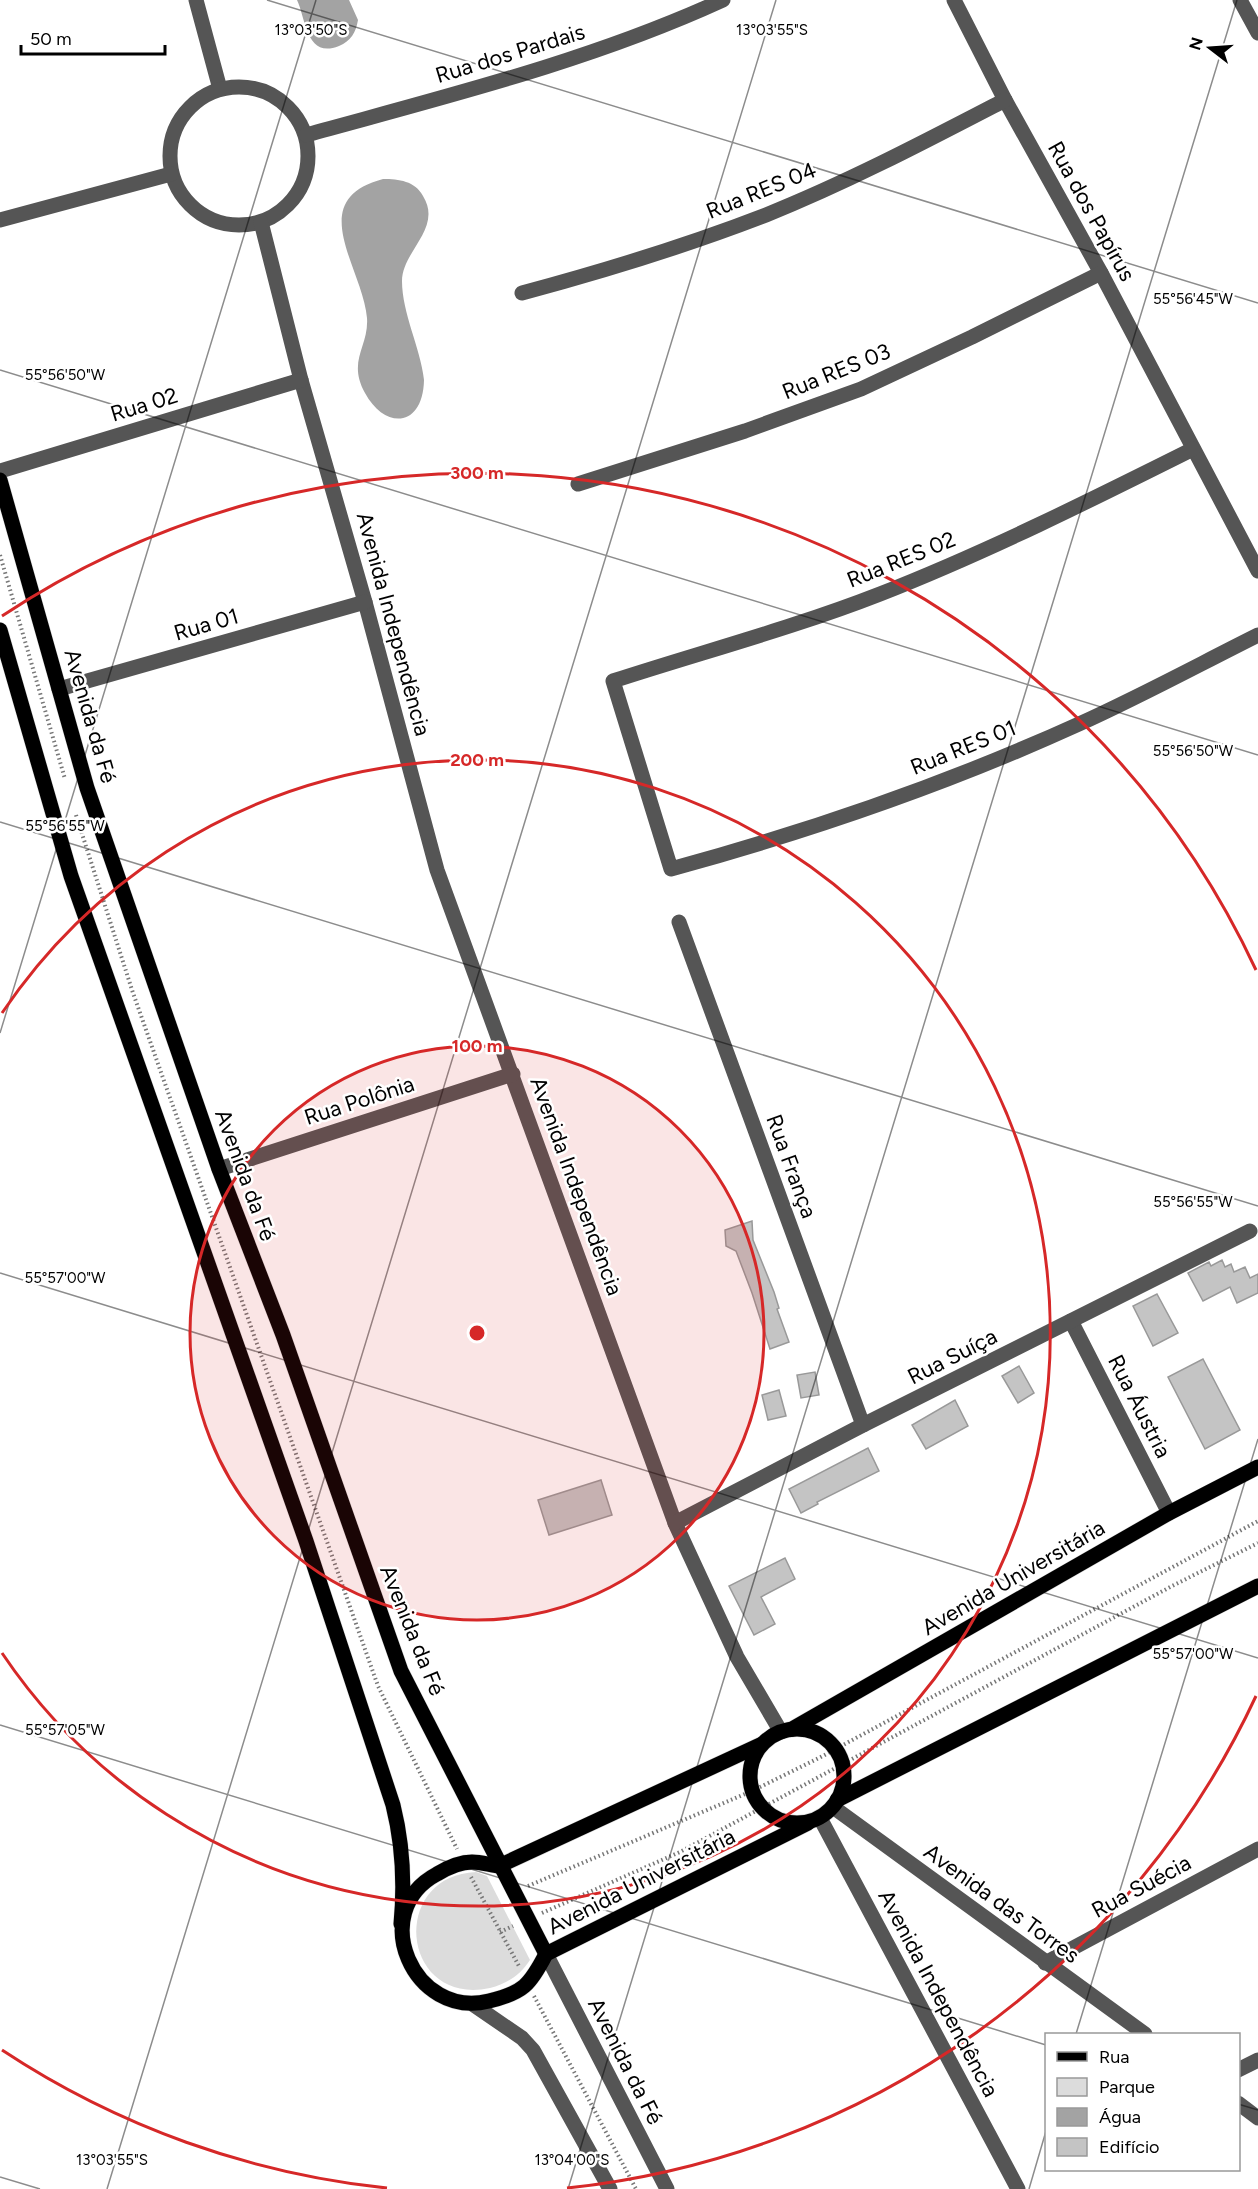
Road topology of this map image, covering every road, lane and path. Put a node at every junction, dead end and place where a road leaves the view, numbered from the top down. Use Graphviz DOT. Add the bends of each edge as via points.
graph roads {
  1 [pos="196,0"];
  2 [pos="723,0"];
  3 [pos="954,0"];
  4 [pos="1240,0"];
  5 [pos="1258,33"];
  6 [pos="220,89"];
  7 [pos="1005,100"];
  8 [pos="306,135"];
  9 [pos="171,174"];
  10 [pos="0,220"];
  11 [pos="261,222"];
  12 [pos="1101,273"];
  13 [pos="522,293"];
  14 [pos="301,380"];
  15 [pos="1193,449"];
  16 [pos="0,471"];
  17 [pos="0,480"];
  18 [pos="578,484"];
  19 [pos="1258,571"];
  20 [pos="365,602"];
  21 [pos="0,630"];
  22 [pos="1258,635"];
  23 [pos="59,689"];
  24 [pos="672,869"];
  25 [pos="679,922"];
  26 [pos="513,1074"];
  27 [pos="219,1169"];
  28 [pos="1250,1232"];
  29 [pos="1071,1321"];
  30 [pos="863,1425"];
  31 [pos="1258,1467"];
  32 [pos="1169,1513"];
  33 [pos="1258,1521"];
  34 [pos="675,1523"];
  35 [pos="1258,1543"];
  36 [pos="1258,1586"];
  37 [pos="786,1731"];
  38 [pos="762,1744"];
  39 [pos="835,1749"];
  40 [pos="842,1765"];
  41 [pos="752,1791"];
  42 [pos="835,1804"];
  43 [pos="763,1808"];
  44 [pos="814,1820"];
  45 [pos="1258,1849"];
  46 [pos="499,1866"];
  47 [pos="513,1892"];
  48 [pos="528,1920"];
  49 [pos="401,1924"];
  50 [pos="500,1932"];
  51 [pos="546,1954"];
  52 [pos="1045,1963"];
  53 [pos="474,2005"];
  54 [pos="1144,2033"];
  55 [pos="1258,2060"];
  56 [pos="1240,2069"];
  57 [pos="1240,2104"];
  58 [pos="1258,2118"];
  59 [pos="609,2189"];
  60 [pos="667,2189"];
  61 [pos="1018,2189"];
  1 -- 6 [label="street"];
  2 -- 8 [label="street, Rua dos Pardais" via="563,62"];
  3 -- 7 [label="street, Rua dos Papírus"];
  4 -- 5 [label="street"];
  6 -- 8 [label="street" via="246,88 272,96 292,112"];
  6 -- 9 [label="street" via="203,96 178,120 169,155"];
  7 -- 12 [label="street, Rua dos Papírus"];
  7 -- 13 [label="street, Rua RES 04" via="876,166 766,214 638,260"];
  8 -- 11 [label="street" via="309,163 302,188 284,209"];
  9 -- 10 [label="street"];
  9 -- 11 [label="street" via="184,199 205,216 232,225"];
  11 -- 14 [label="street, Avenida Independência"];
  12 -- 15 [label="street, Rua dos Papírus"];
  12 -- 18 [label="street, Rua RES 03" via="861,389"];
  14 -- 16 [label="street, Rua 02"];
  14 -- 20 [label="street, Avenida Independência"];
  15 -- 19 [label="street, Rua dos Papírus"];
  15 -- 24 [label="street, Rua RES 02" via="1063,514 880,594 613,681"];
  17 -- 23 [label="main road, Avenida da Fé"];
  20 -- 23 [label="street, Rua 01"];
  20 -- 26 [label="street, Avenida Independência" via="437,870"];
  21 -- 49 [label="main road" via="71,876 302,1530 393,1805 403,1862"];
  22 -- 24 [label="street, Rua RES 01" via="1079,724 954,777 812,828"];
  23 -- 27 [label="main road, Avenida da Fé" via="87,788"];
  25 -- 30 [label="street, Rua França"];
  26 -- 27 [label="street, Rua Polônia"];
  26 -- 34 [label="street, Avenida Independência"];
  27 -- 46 [label="main road, Avenida da Fé" via="283,1335 400,1671"];
  28 -- 29 [label="street, Rua Suíça"];
  29 -- 30 [label="street, Rua Suíça"];
  29 -- 32 [label="street, Rua Áustria"];
  30 -- 34 [label="street, Rua Suíça"];
  31 -- 32 [label="main road, Avenida Universitária"];
  32 -- 37 [label="main road, Avenida Universitária"];
  33 -- 39 [label="path"];
  34 -- 37 [label="street, Avenida Independência" via="737,1657"];
  35 -- 40 [label="path"];
  36 -- 42 [label="main road"];
  37 -- 38 [label="main road, Avenida Universitária"];
  37 -- 39 [label="main road" via="808,1730 822,1736"];
  38 -- 41 [label="main road" via="751,1765"];
  38 -- 46 [label="main road"];
  39 -- 40 [label="main road"];
  39 -- 41 [label="path"];
  40 -- 42 [label="main road" via="843,1785"];
  40 -- 43 [label="path"];
  41 -- 43 [label="main road"];
  41 -- 47 [label="path"];
  42 -- 44 [label="main road, Avenida Universitária"];
  42 -- 52 [label="street, Avenida das Torres"];
  43 -- 44 [label="main road" via="782,1821"];
  43 -- 48 [label="path" via="680,1852"];
  44 -- 51 [label="main road, Avenida Universitária"];
  44 -- 61 [label="street, Avenida Independência"];
  45 -- 52 [label="street, Rua Suécia"];
  46 -- 47 [label="main road"];
  46 -- 49 [label="main road" via="470,1862 424,1881 409,1900"];
  47 -- 48 [label="main road"];
  48 -- 50 [label="path"];
  48 -- 51 [label="main road"];
  49 -- 53 [label="main road" via="404,1950 412,1970 428,1987 449,2000"];
  51 -- 53 [label="main road, Avenida Universitária" via="534,1976 516,1993"];
  51 -- 60 [label="street, Avenida da Fé"];
  52 -- 54 [label="street, Avenida das Torres"];
  53 -- 59 [label="street" via="533,2050"];
  55 -- 56 [label="street"];
  57 -- 58 [label="street"];
}
